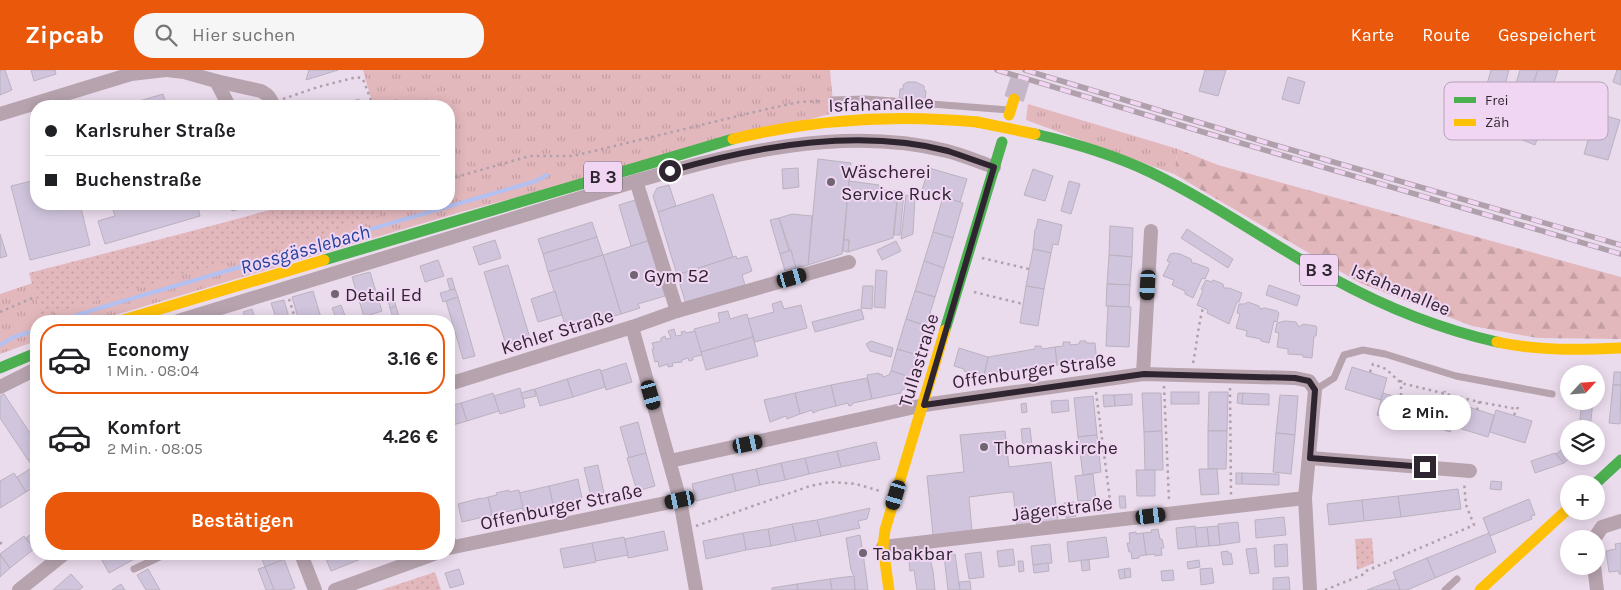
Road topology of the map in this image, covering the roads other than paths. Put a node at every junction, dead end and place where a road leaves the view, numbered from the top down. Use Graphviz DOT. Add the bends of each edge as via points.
graph roads {
  1 [pos="166,70"];
  2 [pos="216,81"];
  3 [pos="46,100"];
  4 [pos="226,100"];
  5 [pos="271,100"];
  6 [pos="832,100"];
  7 [pos="30,105"];
  8 [pos="1012,108"];
  9 [pos="0,114"];
  10 [pos="1002,142"];
  11 [pos="994,167"];
  12 [pos="636,181"];
  13 [pos="1151,232"];
  14 [pos="850,262"];
  15 [pos="677,311"];
  16 [pos="140,315"];
  17 [pos="198,315"];
  18 [pos="632,327"];
  19 [pos="1621,348"];
  20 [pos="30,356"];
  21 [pos="0,368"];
  22 [pos="30,372"];
  23 [pos="1144,374"];
  24 [pos="455,382"];
  25 [pos="0,387"];
  26 [pos="1315,390"];
  27 [pos="1552,394"];
  28 [pos="924,405"];
  29 [pos="1310,458"];
  30 [pos="1621,460"];
  31 [pos="670,461"];
  32 [pos="1467,470"];
  33 [pos="1605,475"];
  34 [pos="1305,498"];
  35 [pos="680,500"];
  36 [pos="1560,516"];
  37 [pos="1621,522"];
  38 [pos="1600,530"];
  39 [pos="455,547"];
  40 [pos="883,547"];
  41 [pos="56,560"];
  42 [pos="153,560"];
  43 [pos="303,560"];
  44 [pos="418,560"];
  45 [pos="134,569"];
  46 [pos="1595,575"];
  47 [pos="1457,579"];
  48 [pos="19,590"];
  49 [pos="314,590"];
  50 [pos="335,590"];
  51 [pos="696,590"];
  52 [pos="890,590"];
  53 [pos="1310,590"];
  54 [pos="1445,590"];
  55 [pos="1480,590"];
  56 [pos="1596,590"];
  1 -- 2 [label="street"];
  1 -- 3 [label="street" via="131,74"];
  2 -- 4 [label="street"];
  2 -- 5 [label="street" via="261,91"];
  6 -- 8 [label="lane" via="866,99"];
  7 -- 9 [label="street"];
  10 -- 11 [label="main road, Tullastraße"];
  11 -- 12 [label="street" via="947,151 863,140 750,152"];
  11 -- 28 [label="main road, Tullastraße"];
  12 -- 15 [label="street"];
  12 -- 17 [label="street"];
  13 -- 23 [label="street"];
  14 -- 15 [label="street, Kehler Straße"];
  15 -- 18 [label="street, Kehler Straße"];
  16 -- 19 [label="main road, Isfahanallee / B 3, bridge" via="697,149 820,122 929,118 977,122 1035,134 1094,150 1151,173 1205,201 1337,281 1413,316 1510,345 1554,349"];
  18 -- 24 [label="street, Kehler Straße"];
  18 -- 31 [label="street"];
  20 -- 21 [label="main road"];
  22 -- 25 [label="street"];
  23 -- 26 [label="street, Offenburger Straße" via="1295,378 1309,381"];
  23 -- 28 [label="street, Offenburger Straße"];
  26 -- 27 [label="lane" via="1334,378 1344,355 1363,350 1456,376"];
  26 -- 29 [label="street"];
  28 -- 31 [label="street, Offenburger Straße"];
  28 -- 40 [label="main road, Tullastraße" via="885,530"];
  29 -- 32 [label="street"];
  29 -- 34 [label="street"];
  30 -- 33 [label="main road"];
  31 -- 35 [label="street"];
  34 -- 40 [label="street, Jägerstraße"];
  34 -- 53 [label="street"];
  35 -- 39 [label="street, Offenburger Straße"];
  35 -- 51 [label="street"];
  36 -- 55 [label="main road"];
  37 -- 38 [label="street"];
  40 -- 52 [label="main road, Tullastraße"];
  41 -- 48 [label="street"];
  42 -- 45 [label="lane"];
  43 -- 49 [label="street"];
  44 -- 50 [label="street"];
  46 -- 56 [label="street"];
  47 -- 54 [label="lane"];
}
